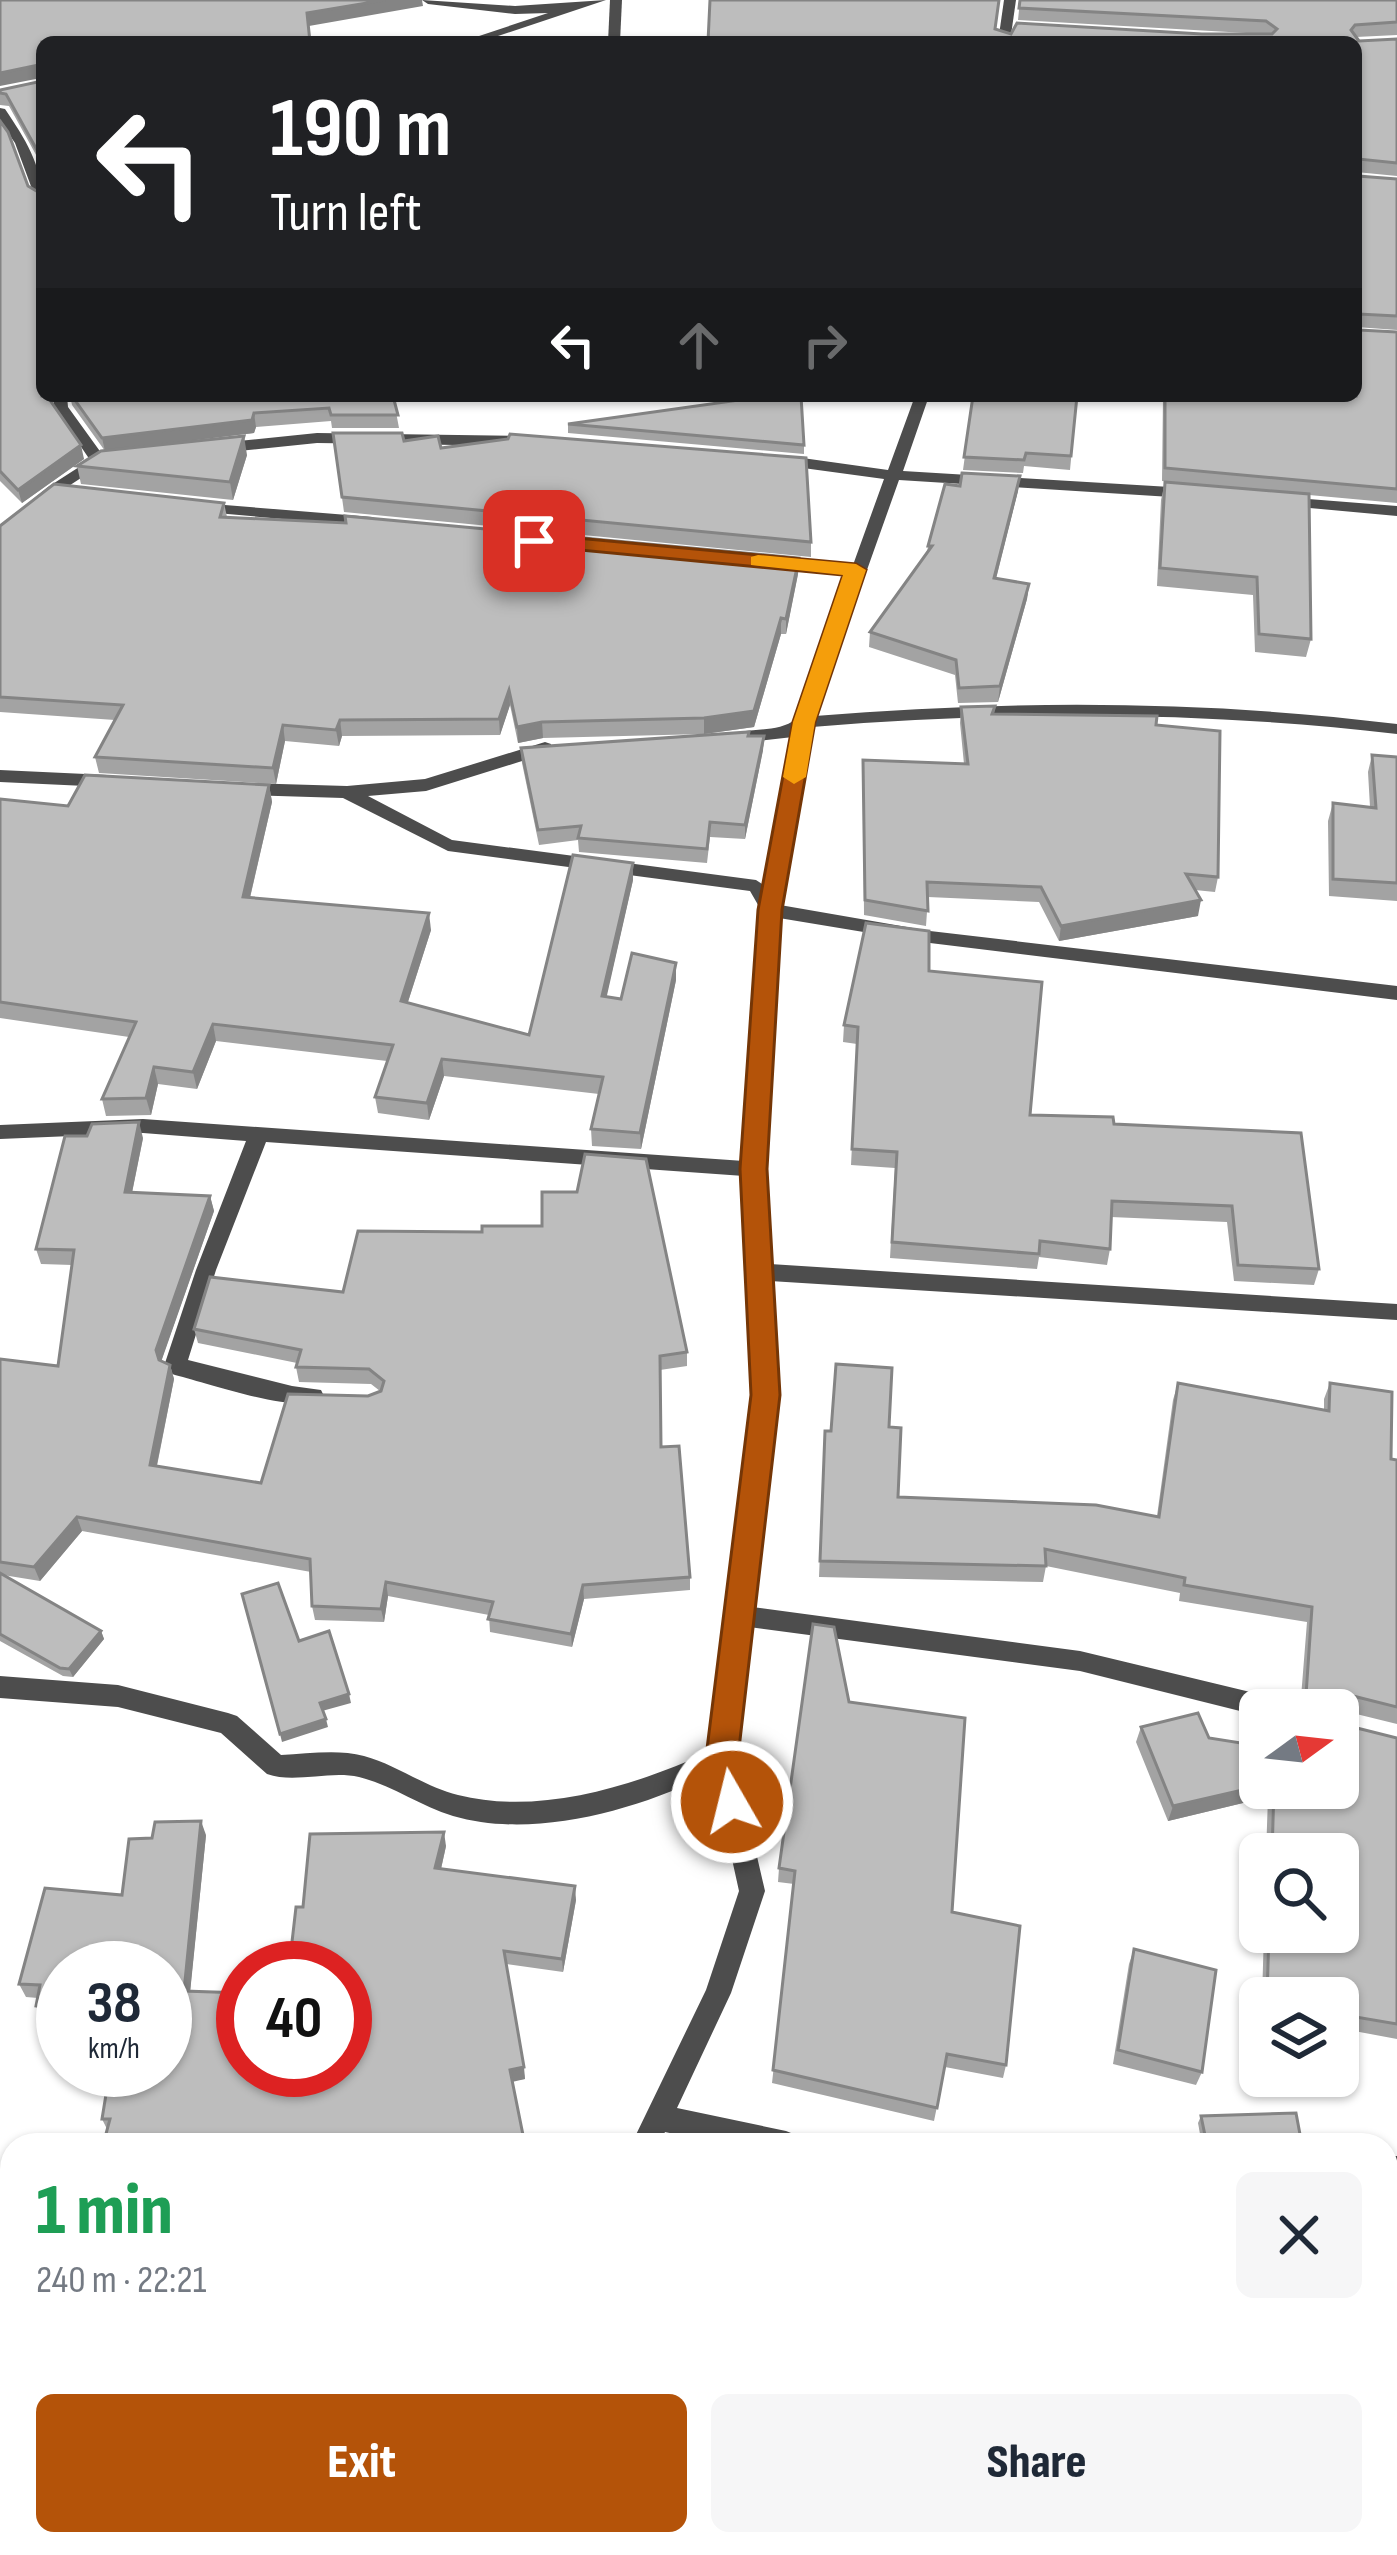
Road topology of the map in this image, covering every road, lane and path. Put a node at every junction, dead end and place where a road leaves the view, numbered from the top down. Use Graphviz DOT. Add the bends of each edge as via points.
graph roads {
  1 [pos="428,0"];
  2 [pos="600,0"];
  3 [pos="616,0"];
  4 [pos="1010,0"];
  5 [pos="576,8"];
  6 [pos="1029,28"];
  7 [pos="1005,34"];
  8 [pos="486,36"];
  9 [pos="614,36"];
  10 [pos="0,112"];
  11 [pos="36,181"];
  12 [pos="61,402"];
  13 [pos="920,402"];
  14 [pos="549,442"];
  15 [pos="208,449"];
  16 [pos="754,458"];
  17 [pos="121,459"];
  18 [pos="99,461"];
  19 [pos="890,475"];
  20 [pos="52,490"];
  21 [pos="75,493"];
  22 [pos="1206,495"];
  23 [pos="1272,500"];
  24 [pos="188,507"];
  25 [pos="1397,511"];
  26 [pos="395,525"];
  27 [pos="0,535"];
  28 [pos="765,562"];
  29 [pos="856,570"];
  30 [pos="804,722"];
  31 [pos="1397,729"];
  32 [pos="706,740"];
  33 [pos="561,748"];
  34 [pos="0,776"];
  35 [pos="126,782"];
  36 [pos="219,788"];
  37 [pos="347,792"];
  38 [pos="770,910"];
  39 [pos="1397,993"];
  40 [pos="0,1132"];
  41 [pos="259,1133"];
  42 [pos="754,1169"];
  43 [pos="760,1272"];
  44 [pos="1397,1312"];
  45 [pos="332,1396"];
  46 [pos="742,1616"];
  47 [pos="0,1687"];
  48 [pos="1239,1700"];
  49 [pos="722,1757"];
  50 [pos="659,2117"];
  51 [pos="651,2133"];
  52 [pos="732,2133"];
  1 -- 5 [label="street"];
  2 -- 5 [label="street"];
  3 -- 9 [label="street"];
  4 -- 7 [label="street"];
  5 -- 8 [label="street"];
  6 -- 7 [label="street"];
  10 -- 11 [label="street"];
  12 -- 18 [label="street"];
  13 -- 19 [label="street"];
  14 -- 15 [label="street" via="317,437"];
  16 -- 19 [label="street"];
  17 -- 18 [label="street"];
  18 -- 20 [label="street"];
  19 -- 22 [label="street"];
  19 -- 29 [label="street"];
  20 -- 21 [label="street"];
  20 -- 27 [label="street"];
  23 -- 25 [label="street"];
  24 -- 26 [label="street"];
  28 -- 29 [label="street"];
  29 -- 30 [label="street"];
  30 -- 31 [label="street" via="1066,705 1287,714"];
  30 -- 32 [label="street" via="793,731"];
  30 -- 38 [label="street"];
  33 -- 37 [label="street" via="538,748 425,785"];
  34 -- 35 [label="street"];
  36 -- 37 [label="street"];
  37 -- 38 [label="street" via="448,844 756,886"];
  38 -- 39 [label="street"];
  38 -- 42 [label="street"];
  40 -- 41 [label="street" via="143,1126"];
  41 -- 42 [label="street"];
  41 -- 45 [label="street" via="175,1366 292,1395"];
  42 -- 43 [label="street"];
  43 -- 44 [label="street"];
  43 -- 46 [label="street" via="766,1395"];
  46 -- 48 [label="street" via="1080,1660"];
  46 -- 49 [label="street"];
  47 -- 49 [label="street" via="118,1696 228,1724 276,1766 358,1766 474,1810 576,1805 679,1780"];
  49 -- 50 [label="street" via="752,1892 718,1993"];
  50 -- 51 [label="street"];
  50 -- 52 [label="street"];
}
